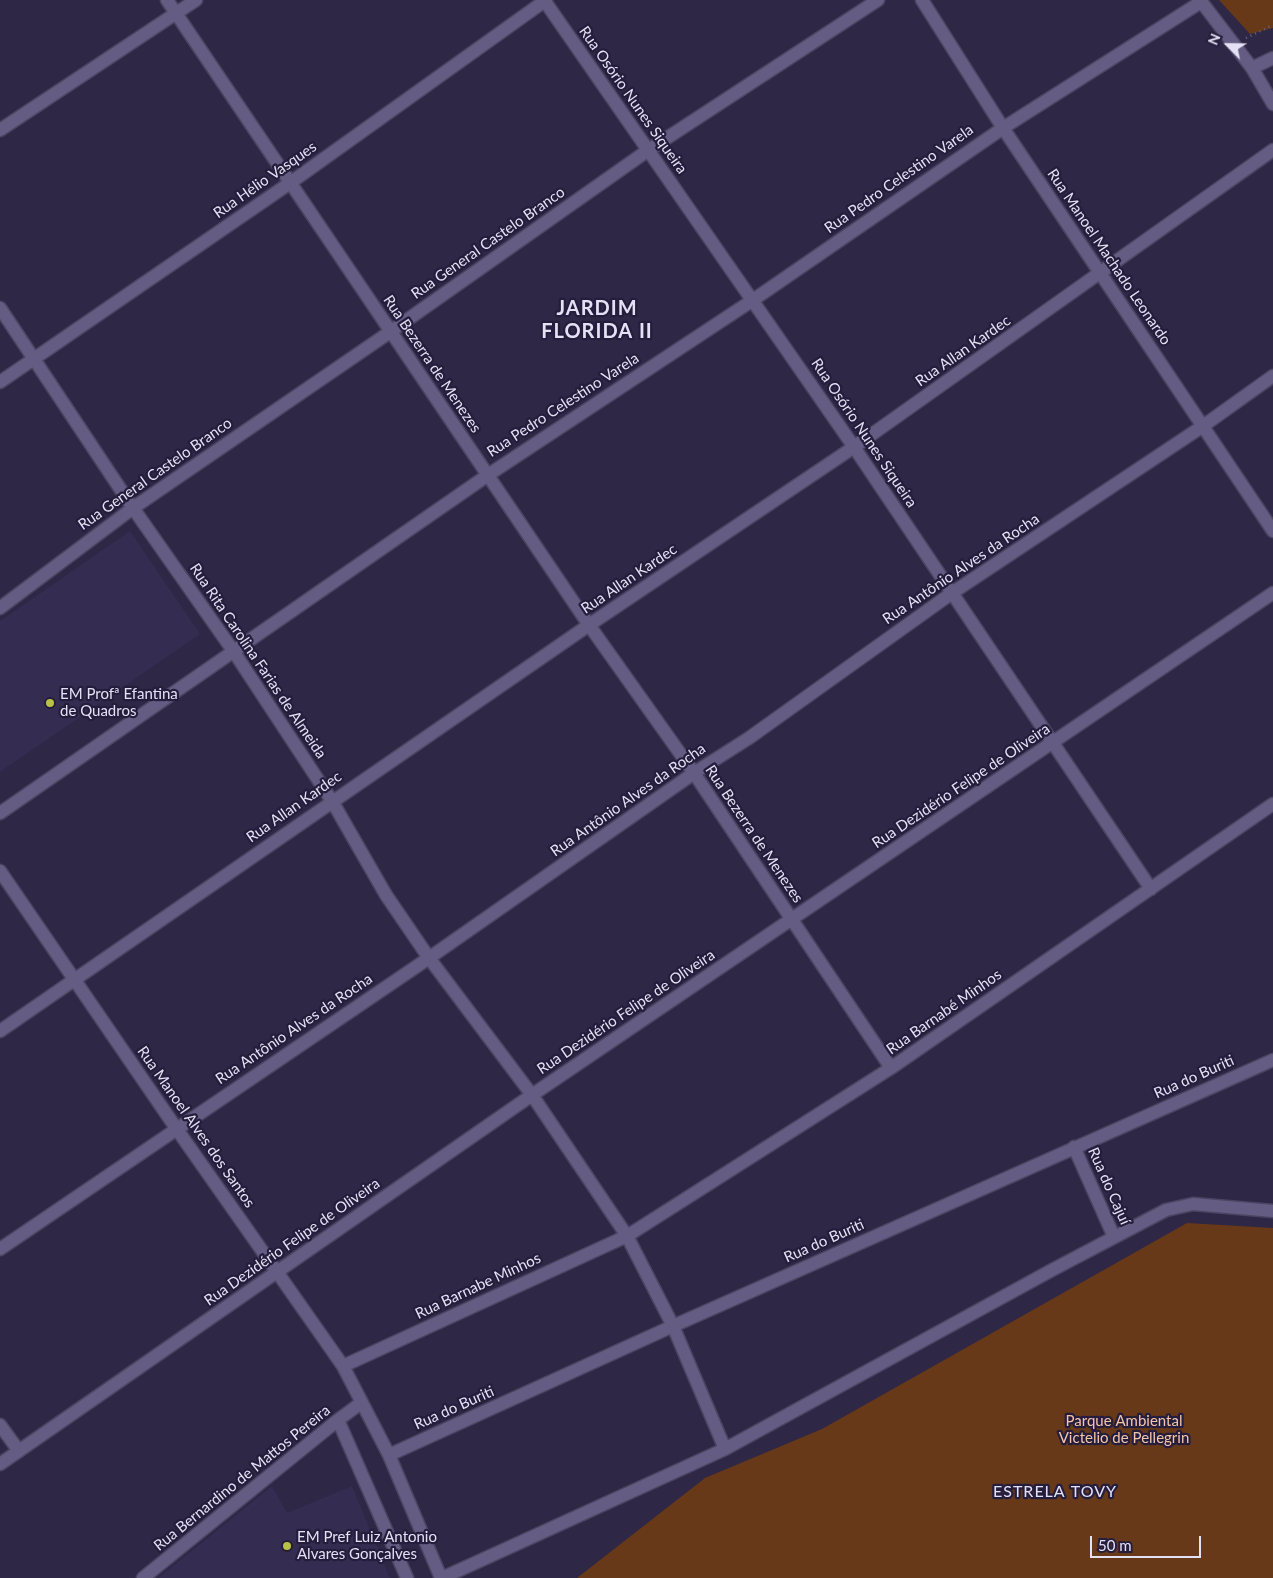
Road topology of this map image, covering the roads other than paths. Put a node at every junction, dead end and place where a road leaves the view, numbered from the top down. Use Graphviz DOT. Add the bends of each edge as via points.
graph roads {
  1 [pos="167,0"];
  2 [pos="196,0"];
  3 [pos="545,0"];
  4 [pos="878,0"];
  5 [pos="922,0"];
  6 [pos="1200,1"];
  7 [pos="176,14"];
  8 [pos="1273,58"];
  9 [pos="1252,68"];
  10 [pos="1273,104"];
  11 [pos="1003,128"];
  12 [pos="0,130"];
  13 [pos="647,150"];
  14 [pos="1273,150"];
  15 [pos="290,183"];
  16 [pos="1101,273"];
  17 [pos="753,300"];
  18 [pos="0,308"];
  19 [pos="390,332"];
  20 [pos="35,359"];
  21 [pos="1273,376"];
  22 [pos="0,382"];
  23 [pos="1203,426"];
  24 [pos="854,447"];
  25 [pos="488,475"];
  26 [pos="133,508"];
  27 [pos="1273,531"];
  28 [pos="952,592"];
  29 [pos="1273,593"];
  30 [pos="0,608"];
  31 [pos="588,625"];
  32 [pos="234,652"];
  33 [pos="1053,743"];
  34 [pos="694,774"];
  35 [pos="332,801"];
  36 [pos="1273,804"];
  37 [pos="0,813"];
  38 [pos="0,871"];
  39 [pos="1151,889"];
  40 [pos="792,920"];
  41 [pos="429,958"];
  42 [pos="74,979"];
  43 [pos="0,1031"];
  44 [pos="1273,1060"];
  45 [pos="891,1068"];
  46 [pos="532,1096"];
  47 [pos="176,1128"];
  48 [pos="1074,1148"];
  49 [pos="1273,1211"];
  50 [pos="627,1236"];
  51 [pos="1114,1237"];
  52 [pos="0,1249"];
  53 [pos="277,1272"];
  54 [pos="673,1326"];
  55 [pos="343,1366"];
  56 [pos="362,1404"];
  57 [pos="338,1420"];
  58 [pos="0,1424"];
  59 [pos="725,1449"];
  60 [pos="19,1451"];
  61 [pos="388,1456"];
  62 [pos="0,1464"];
  63 [pos="143,1578"];
  64 [pos="407,1578"];
  65 [pos="442,1578"];
  1 -- 7 [label="street, Rua Bezerra de Menezes"];
  2 -- 7 [label="street"];
  3 -- 13 [label="street, Rua Osório Nunes Siqueira"];
  3 -- 15 [label="street, Rua Hélio Vasques"];
  4 -- 13 [label="street, Rua General Castelo Branco"];
  5 -- 11 [label="street, Rua Manoel Machado Leonardo"];
  6 -- 9 [label="street"];
  6 -- 11 [label="street, Rua Pedro Celestino Varela"];
  7 -- 12 [label="street"];
  7 -- 15 [label="street, Rua Bezerra de Menezes"];
  8 -- 9 [label="street"];
  9 -- 10 [label="street"];
  11 -- 16 [label="street, Rua Manoel Machado Leonardo"];
  11 -- 17 [label="street, Rua Pedro Celestino Varela"];
  13 -- 17 [label="street, Rua Osório Nunes Siqueira"];
  13 -- 19 [label="street, Rua General Castelo Branco"];
  14 -- 16 [label="street, Rua Allan Kardec"];
  15 -- 19 [label="street, Rua Bezerra de Menezes"];
  15 -- 20 [label="street, Rua Hélio Vasques"];
  16 -- 23 [label="street, Rua Manoel Machado Leonardo"];
  16 -- 24 [label="street, Rua Allan Kardec"];
  17 -- 24 [label="street, Rua Osório Nunes Siqueira"];
  17 -- 25 [label="street, Rua Pedro Celestino Varela"];
  18 -- 20 [label="street, Rua Rita Carolina Farias de Almeida"];
  19 -- 25 [label="street, Rua Bezerra de Menezes"];
  19 -- 26 [label="street, Rua General Castelo Branco"];
  20 -- 22 [label="street, Rua Hélio Vasques"];
  20 -- 26 [label="street, Rua Rita Carolina Farias de Almeida"];
  21 -- 23 [label="street, Rua Antônio Alves da Rocha"];
  23 -- 27 [label="street, Rua Manoel Machado Leonardo"];
  23 -- 28 [label="street, Rua Antônio Alves da Rocha"];
  24 -- 28 [label="street, Rua Osório Nunes Siqueira"];
  24 -- 31 [label="street, Rua Allan Kardec"];
  25 -- 31 [label="street, Rua Bezerra de Menezes"];
  25 -- 32 [label="street, Rua Pedro Celestino Varela"];
  26 -- 30 [label="street, Rua General Castelo Branco"];
  26 -- 32 [label="street, Rua Rita Carolina Farias de Almeida"];
  28 -- 33 [label="street, Rua Osório Nunes Siqueira"];
  28 -- 34 [label="street, Rua Antônio Alves da Rocha"];
  29 -- 33 [label="street, Rua Dezidério Felipe de Oliveira"];
  31 -- 34 [label="street, Rua Bezerra de Menezes"];
  31 -- 35 [label="street, Rua Allan Kardec"];
  32 -- 35 [label="street, Rua Rita Carolina Farias de Almeida"];
  32 -- 37 [label="street, Rua Pedro Celestino Varela"];
  33 -- 39 [label="street, Rua Osório Nunes Siqueira"];
  33 -- 40 [label="street, Rua Dezidério Felipe de Oliveira"];
  34 -- 40 [label="street, Rua Bezerra de Menezes"];
  34 -- 41 [label="street, Rua Antônio Alves da Rocha"];
  35 -- 41 [label="street, Rua Rita Carolina Farias de Almeida" via="386,895"];
  35 -- 42 [label="street, Rua Allan Kardec"];
  36 -- 39 [label="street, Rua Barnabé Minhos"];
  38 -- 42 [label="street, Rua Manoel Alves dos Santos"];
  39 -- 45 [label="street, Rua Barnabé Minhos"];
  40 -- 45 [label="street, Rua Bezerra de Menezes"];
  40 -- 46 [label="street, Rua Dezidério Felipe de Oliveira"];
  41 -- 46 [label="street, Rua Rita Carolina Farias de Almeida"];
  41 -- 47 [label="street, Rua Antônio Alves da Rocha"];
  42 -- 43 [label="street, Rua Allan Kardec"];
  42 -- 47 [label="street, Rua Manoel Alves dos Santos"];
  44 -- 48 [label="street, Rua do Buriti"];
  45 -- 50 [label="street, Rua Barnabé Minhos"];
  46 -- 50 [label="street, Rua Rita Carolina Farias de Almeida"];
  46 -- 53 [label="street, Rua Dezidério Felipe de Oliveira"];
  47 -- 52 [label="street, Rua Antônio Alves da Rocha"];
  47 -- 53 [label="street, Rua Manoel Alves dos Santos"];
  48 -- 51 [label="street, Rua do Cajuí"];
  48 -- 54 [label="street, Rua do Buriti"];
  49 -- 51 [label="street" via="1193,1204 1166,1210"];
  50 -- 54 [label="street, Rua Rita Carolina Farias de Almeida"];
  50 -- 55 [label="street, Rua Barnabe Minhos"];
  51 -- 59 [label="street"];
  53 -- 55 [label="street, Rua Manoel Alves dos Santos"];
  53 -- 60 [label="street, Rua Dezidério Felipe de Oliveira"];
  54 -- 59 [label="street, Rua Rita Carolina Farias de Almeida"];
  54 -- 61 [label="street, Rua do Buriti"];
  55 -- 56 [label="street, Rua Manoel Alves dos Santos"];
  56 -- 57 [label="street, Rua Bernardino de Mattos Pereira"];
  56 -- 61 [label="street, Rua Manoel Alves dos Santos"];
  57 -- 63 [label="street, Rua Bernardino de Mattos Pereira"];
  57 -- 64 [label="street"];
  58 -- 60 [label="street"];
  59 -- 65 [label="street"];
  60 -- 62 [label="street, Rua Dezidério Felipe de Oliveira"];
  61 -- 65 [label="street, Rua Manoel Alves dos Santos"];
}
